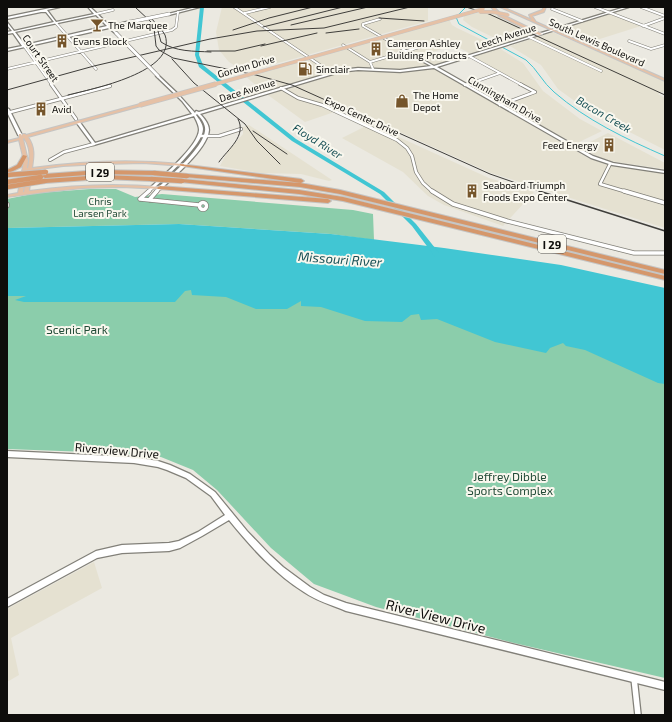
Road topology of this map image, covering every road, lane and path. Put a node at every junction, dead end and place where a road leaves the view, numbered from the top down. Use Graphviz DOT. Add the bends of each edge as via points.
graph roads {
  1 [pos="59,7"];
  2 [pos="89,7"];
  3 [pos="177,7"];
  4 [pos="181,7"];
  5 [pos="199,7"];
  6 [pos="234,7"];
  7 [pos="270,7"];
  8 [pos="484,7"];
  9 [pos="489,7"];
  10 [pos="492,7"];
  11 [pos="501,7"];
  12 [pos="506,7"];
  13 [pos="543,7"];
  14 [pos="557,7"];
  15 [pos="595,7"];
  16 [pos="628,7"];
  17 [pos="641,7"];
  18 [pos="552,8"];
  19 [pos="46,9"];
  20 [pos="113,10"];
  21 [pos="543,11"];
  22 [pos="178,12"];
  23 [pos="245,13"];
  24 [pos="609,13"];
  25 [pos="96,14"];
  26 [pos="461,15"];
  27 [pos="521,15"];
  28 [pos="530,16"];
  29 [pos="665,17"];
  30 [pos="7,18"];
  31 [pos="380,19"];
  32 [pos="535,21"];
  33 [pos="582,21"];
  34 [pos="7,22"];
  35 [pos="56,22"];
  36 [pos="643,26"];
  37 [pos="110,27"];
  38 [pos="553,30"];
  39 [pos="14,32"];
  40 [pos="7,33"];
  41 [pos="540,34"];
  42 [pos="665,34"];
  43 [pos="68,36"];
  44 [pos="529,37"];
  45 [pos="440,41"];
  46 [pos="629,41"];
  47 [pos="343,45"];
  48 [pos="665,45"];
  49 [pos="24,46"];
  50 [pos="7,50"];
  51 [pos="81,51"];
  52 [pos="406,51"];
  53 [pos="469,56"];
  54 [pos="35,62"];
  55 [pos="370,62"];
  56 [pos="434,68"];
  57 [pos="7,69"];
  58 [pos="96,69"];
  59 [pos="373,69"];
  60 [pos="601,71"];
  61 [pos="332,73"];
  62 [pos="500,73"];
  63 [pos="665,79"];
  64 [pos="465,85"];
  65 [pos="110,86"];
  66 [pos="281,88"];
  67 [pos="62,101"];
  68 [pos="140,104"];
  69 [pos="500,105"];
  70 [pos="8,112"];
  71 [pos="196,114"];
  72 [pos="77,121"];
  73 [pos="241,129"];
  74 [pos="38,133"];
  75 [pos="22,136"];
  76 [pos="200,136"];
  77 [pos="206,136"];
  78 [pos="7,138"];
  79 [pos="7,142"];
  80 [pos="30,143"];
  81 [pos="94,144"];
  82 [pos="25,156"];
  83 [pos="50,160"];
  84 [pos="610,164"];
  85 [pos="175,165"];
  86 [pos="182,166"];
  87 [pos="30,169"];
  88 [pos="24,170"];
  89 [pos="665,172"];
  90 [pos="7,173"];
  91 [pos="45,177"];
  92 [pos="7,182"];
  93 [pos="7,187"];
  94 [pos="153,188"];
  95 [pos="160,188"];
  96 [pos="339,190"];
  97 [pos="26,193"];
  98 [pos="20,194"];
  99 [pos="7,196"];
  100 [pos="148,200"];
  101 [pos="343,201"];
  102 [pos="665,203"];
  103 [pos="199,205"];
  104 [pos="665,253"];
  105 [pos="665,272"];
  106 [pos="665,278"];
  107 [pos="7,454"];
  108 [pos="230,516"];
  109 [pos="7,603"];
  110 [pos="634,678"];
  111 [pos="665,686"];
  112 [pos="638,715"];
  1 -- 19 [label="main road"];
  2 -- 25 [label="main road"];
  3 -- 22 [label="main road"];
  4 -- 22 [label="main road"];
  5 -- 22 [label="main road"];
  6 -- 23 [label="street"];
  7 -- 23 [label="street"];
  8 -- 68 [label="main road, Gordon Drive, bridge"];
  9 -- 26 [label="main road, Gordon Drive, bridge"];
  10 -- 41 [label="main road" via="500,15"];
  11 -- 27 [label="main road, South Lewis Boulevard"];
  12 -- 27 [label="main road, South Lewis Boulevard"];
  13 -- 21 [label="main road"];
  13 -- 27 [label="main road" via="539,11"];
  14 -- 18 [label="street"];
  15 -- 24 [label="street"];
  16 -- 24 [label="main road, Leech Avenue"];
  17 -- 29 [label="street"];
  18 -- 21 [label="main road"];
  18 -- 33 [label="street"];
  19 -- 30 [label="main road"];
  19 -- 35 [label="main road"];
  20 -- 25 [label="street"];
  21 -- 28 [label="main road"];
  22 -- 37 [label="main road, bridge"];
  22 -- 51 [label="street" via="175,28"];
  23 -- 61 [label="street"];
  24 -- 33 [label="main road, Leech Avenue"];
  24 -- 36 [label="street"];
  25 -- 35 [label="main road"];
  25 -- 37 [label="main road"];
  26 -- 38 [label="main road, bridge" via="485,11 508,15"];
  26 -- 68 [label="main road, Gordon Drive, bridge"];
  27 -- 28 [label="main road"];
  27 -- 32 [label="main road, South Lewis Boulevard"];
  27 -- 38 [label="main road, South Lewis Boulevard"];
  28 -- 32 [label="main road"];
  29 -- 36 [label="street"];
  31 -- 52 [label="street, Cunningham Drive" via="363,26"];
  32 -- 38 [label="main road, South Lewis Boulevard"];
  33 -- 38 [label="main road, Leech Avenue"];
  34 -- 39 [label="main road, Court Street"];
  35 -- 39 [label="main road"];
  35 -- 43 [label="street"];
  36 -- 42 [label="street"];
  37 -- 43 [label="main road"];
  37 -- 71 [label="main road, bridge"];
  38 -- 41 [label="main road, Leech Avenue"];
  38 -- 63 [label="main road, South Lewis Boulevard"];
  39 -- 40 [label="main road"];
  39 -- 49 [label="main road, Court Street"];
  41 -- 44 [label="main road, Leech Avenue"];
  43 -- 49 [label="main road"];
  43 -- 51 [label="street"];
  44 -- 53 [label="main road, Leech Avenue"];
  44 -- 60 [label="street"];
  45 -- 52 [label="street"];
  46 -- 48 [label="street" via="650,49"];
  47 -- 55 [label="street"];
  49 -- 50 [label="main road"];
  49 -- 54 [label="street, Court Street"];
  51 -- 54 [label="street"];
  51 -- 58 [label="street"];
  52 -- 55 [label="street"];
  52 -- 56 [label="main road, Cunningham Drive"];
  53 -- 56 [label="main road, Leech Avenue"];
  53 -- 62 [label="street"];
  54 -- 57 [label="street"];
  54 -- 67 [label="street, Court Street"];
  55 -- 59 [label="street"];
  56 -- 59 [label="main road, Leech Avenue" via="400,71"];
  56 -- 64 [label="main road, Cunningham Drive"];
  59 -- 61 [label="main road, Dace Avenue"];
  61 -- 66 [label="main road, Dace Avenue"];
  62 -- 64 [label="street"];
  62 -- 69 [label="street" via="535,92"];
  64 -- 69 [label="main road, Cunningham Drive"];
  65 -- 67 [label="street"];
  66 -- 71 [label="main road, Dace Avenue"];
  66 -- 104 [label="street, Expo Center Drive" via="298,98 322,105 397,140 408,148 416,172 423,183 436,195 453,204 507,222 634,253"];
  67 -- 70 [label="street"];
  67 -- 72 [label="street, Court Street"];
  68 -- 72 [label="main road, Gordon Drive"];
  69 -- 84 [label="main road, Cunningham Drive" via="592,157"];
  70 -- 75 [label="main road"];
  71 -- 76 [label="main road" via="201,126"];
  71 -- 77 [label="main road" via="206,125"];
  71 -- 81 [label="main road, Dace Avenue"];
  72 -- 74 [label="main road, Gordon Drive"];
  72 -- 75 [label="main road, Gordon Drive"];
  72 -- 81 [label="main road"];
  73 -- 77 [label="street" via="219,136"];
  74 -- 75 [label="main road, Gordon Drive"];
  74 -- 80 [label="main road" via="31,138"];
  75 -- 78 [label="main road, Gordon Drive"];
  75 -- 79 [label="main road, Gordon Drive"];
  75 -- 80 [label="main road"];
  75 -- 82 [label="main road"];
  76 -- 77 [label="street"];
  76 -- 85 [label="main road"];
  77 -- 86 [label="main road" via="200,147"];
  80 -- 87 [label="main road"];
  81 -- 83 [label="street, Dace Avenue" via="60,154"];
  82 -- 88 [label="main road"];
  82 -- 90 [label="highway" via="19,166"];
  84 -- 89 [label="main road, Cunningham Drive"];
  84 -- 102 [label="street" via="600,184"];
  85 -- 86 [label="main road"];
  85 -- 87 [label="main road" via="119,162"];
  85 -- 94 [label="main road"];
  86 -- 95 [label="main road"];
  86 -- 96 [label="highway" via="292,180"];
  87 -- 88 [label="main road"];
  87 -- 97 [label="main road"];
  88 -- 90 [label="highway"];
  88 -- 98 [label="main road"];
  90 -- 91 [label="highway, bridge"];
  91 -- 92 [label="highway, I 29, bridge"];
  91 -- 93 [label="highway, I 29, bridge"];
  91 -- 96 [label="highway, I 29, bridge" via="83,173 154,172"];
  91 -- 101 [label="highway, I 29, bridge" via="182,181 299,192"];
  94 -- 95 [label="main road"];
  94 -- 97 [label="main road" via="100,186"];
  94 -- 100 [label="street" via="140,199"];
  95 -- 100 [label="street"];
  95 -- 101 [label="highway"];
  96 -- 105 [label="highway, I 29"];
  97 -- 98 [label="main road"];
  98 -- 99 [label="main road"];
  100 -- 103 [label="street"];
  101 -- 106 [label="highway, I 29" via="444,223"];
  107 -- 108 [label="main road, Riverview Drive" via="134,460 168,466 206,488"];
  108 -- 109 [label="main road" via="200,534 169,547 122,549 96,555"];
  108 -- 110 [label="main road, River View Drive" via="264,555 284,573 324,599 346,607"];
  110 -- 111 [label="main road, River View Drive"];
  110 -- 112 [label="street"];
}
